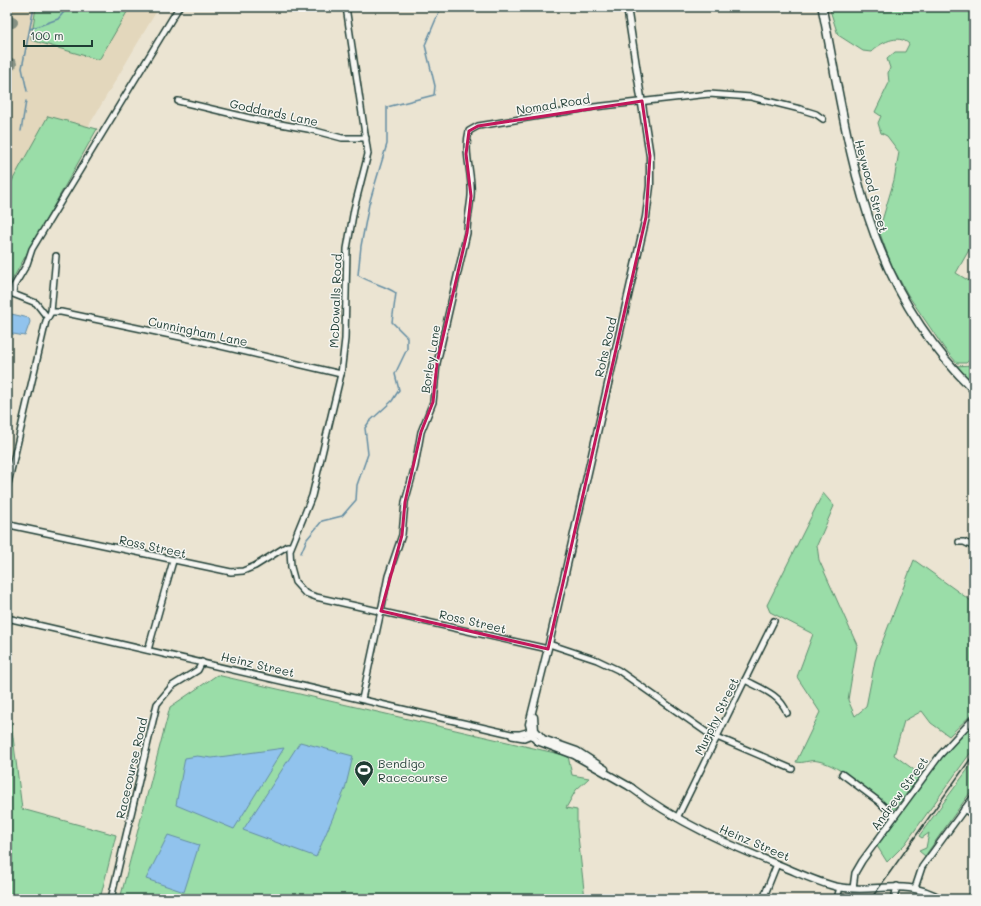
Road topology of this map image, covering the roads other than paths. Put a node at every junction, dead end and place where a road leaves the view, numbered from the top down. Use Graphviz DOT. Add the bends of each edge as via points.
graph roads {
  1 [pos="179,7"];
  2 [pos="346,7"];
  3 [pos="627,7"];
  4 [pos="822,7"];
  5 [pos="178,101"];
  6 [pos="642,101"];
  7 [pos="823,119"];
  8 [pos="469,131"];
  9 [pos="366,138"];
  10 [pos="56,256"];
  11 [pos="49,314"];
  12 [pos="341,374"];
  13 [pos="974,390"];
  14 [pos="7,488"];
  15 [pos="7,521"];
  16 [pos="959,542"];
  17 [pos="291,546"];
  18 [pos="974,547"];
  19 [pos="173,561"];
  20 [pos="300,590"];
  21 [pos="381,611"];
  22 [pos="7,618"];
  23 [pos="774,621"];
  24 [pos="548,646"];
  25 [pos="148,650"];
  26 [pos="202,662"];
  27 [pos="745,680"];
  28 [pos="362,699"];
  29 [pos="787,713"];
  30 [pos="974,718"];
  31 [pos="533,732"];
  32 [pos="716,738"];
  33 [pos="792,769"];
  34 [pos="842,774"];
  35 [pos="974,796"];
  36 [pos="964,809"];
  37 [pos="894,816"];
  38 [pos="974,816"];
  39 [pos="677,818"];
  40 [pos="777,864"];
  41 [pos="897,886"];
  42 [pos="840,887"];
  43 [pos="853,888"];
  44 [pos="915,888"];
  45 [pos="111,899"];
  46 [pos="763,899"];
  47 [pos="838,899"];
  48 [pos="894,899"];
  49 [pos="941,899"];
  1 -- 11 [label="street" via="32,249 27,264 14,286 13,294 36,304"];
  2 -- 9 [label="street, McDowalls Road"];
  3 -- 6 [label="street, Rohs Road"];
  4 -- 13 [label="main road, Heywood Street" via="858,185 875,239 893,281 914,318 942,355"];
  5 -- 9 [label="street, Goddards Lane" via="342,138"];
  6 -- 7 [label="street" via="691,95 729,94 800,109"];
  6 -- 8 [label="street, Nomad Road" via="478,126"];
  6 -- 24 [label="street, Rohs Road" via="650,156 646,217"];
  8 -- 21 [label="street, Borley Lane" via="466,154 471,196 467,213 467,233 438,357 433,402 421,432 405,502 402,535 388,576"];
  9 -- 12 [label="street, McDowalls Road" via="367,160 347,249"];
  10 -- 11 [label="street"];
  11 -- 12 [label="street, Cunningham Lane" via="61,312"];
  11 -- 14 [label="street"];
  12 -- 17 [label="street, McDowalls Road" via="312,496"];
  15 -- 19 [label="street, Ross Street" via="14,526"];
  16 -- 18 [label="street"];
  17 -- 19 [label="street, Ross Street" via="286,546 255,566 237,572 224,572"];
  17 -- 20 [label="street, McDowalls Road" via="291,567"];
  19 -- 25 [label="street"];
  20 -- 21 [label="street, Ross Street" via="316,597"];
  21 -- 24 [label="street, Ross Street"];
  21 -- 28 [label="street, Borley Lane"];
  22 -- 25 [label="street, Heinz Street"];
  23 -- 27 [label="street, Murphy Street"];
  24 -- 31 [label="street, Rohs Road" via="530,720"];
  24 -- 32 [label="street, Ross Street" via="597,660 618,670"];
  25 -- 26 [label="street, Heinz Street"];
  26 -- 28 [label="street, Heinz Street"];
  26 -- 45 [label="street, Racecourse Road" via="198,670 172,686 157,704"];
  27 -- 29 [label="street" via="774,695"];
  27 -- 32 [label="street, Murphy Street"];
  28 -- 31 [label="street, Heinz Street" via="504,732"];
  30 -- 37 [label="street, Andrew Street" via="940,755"];
  31 -- 39 [label="street, Heinz Street" via="541,743 593,763"];
  32 -- 33 [label="street, Ross Street"];
  32 -- 39 [label="street, Murphy Street"];
  34 -- 37 [label="street"];
  35 -- 36 [label="street"];
  36 -- 38 [label="street"];
  36 -- 44 [label="street" via="922,867"];
  37 -- 43 [label="street, Andrew Street" via="859,865"];
  39 -- 40 [label="street, Heinz Street"];
  40 -- 42 [label="street, Heinz Street"];
  40 -- 46 [label="street"];
  41 -- 43 [label="street, Heinz Street"];
  41 -- 44 [label="street, Heinz Street"];
  41 -- 48 [label="street"];
  42 -- 43 [label="street, Heinz Street"];
  42 -- 47 [label="street"];
  44 -- 49 [label="street, Heinz Street"];
}
